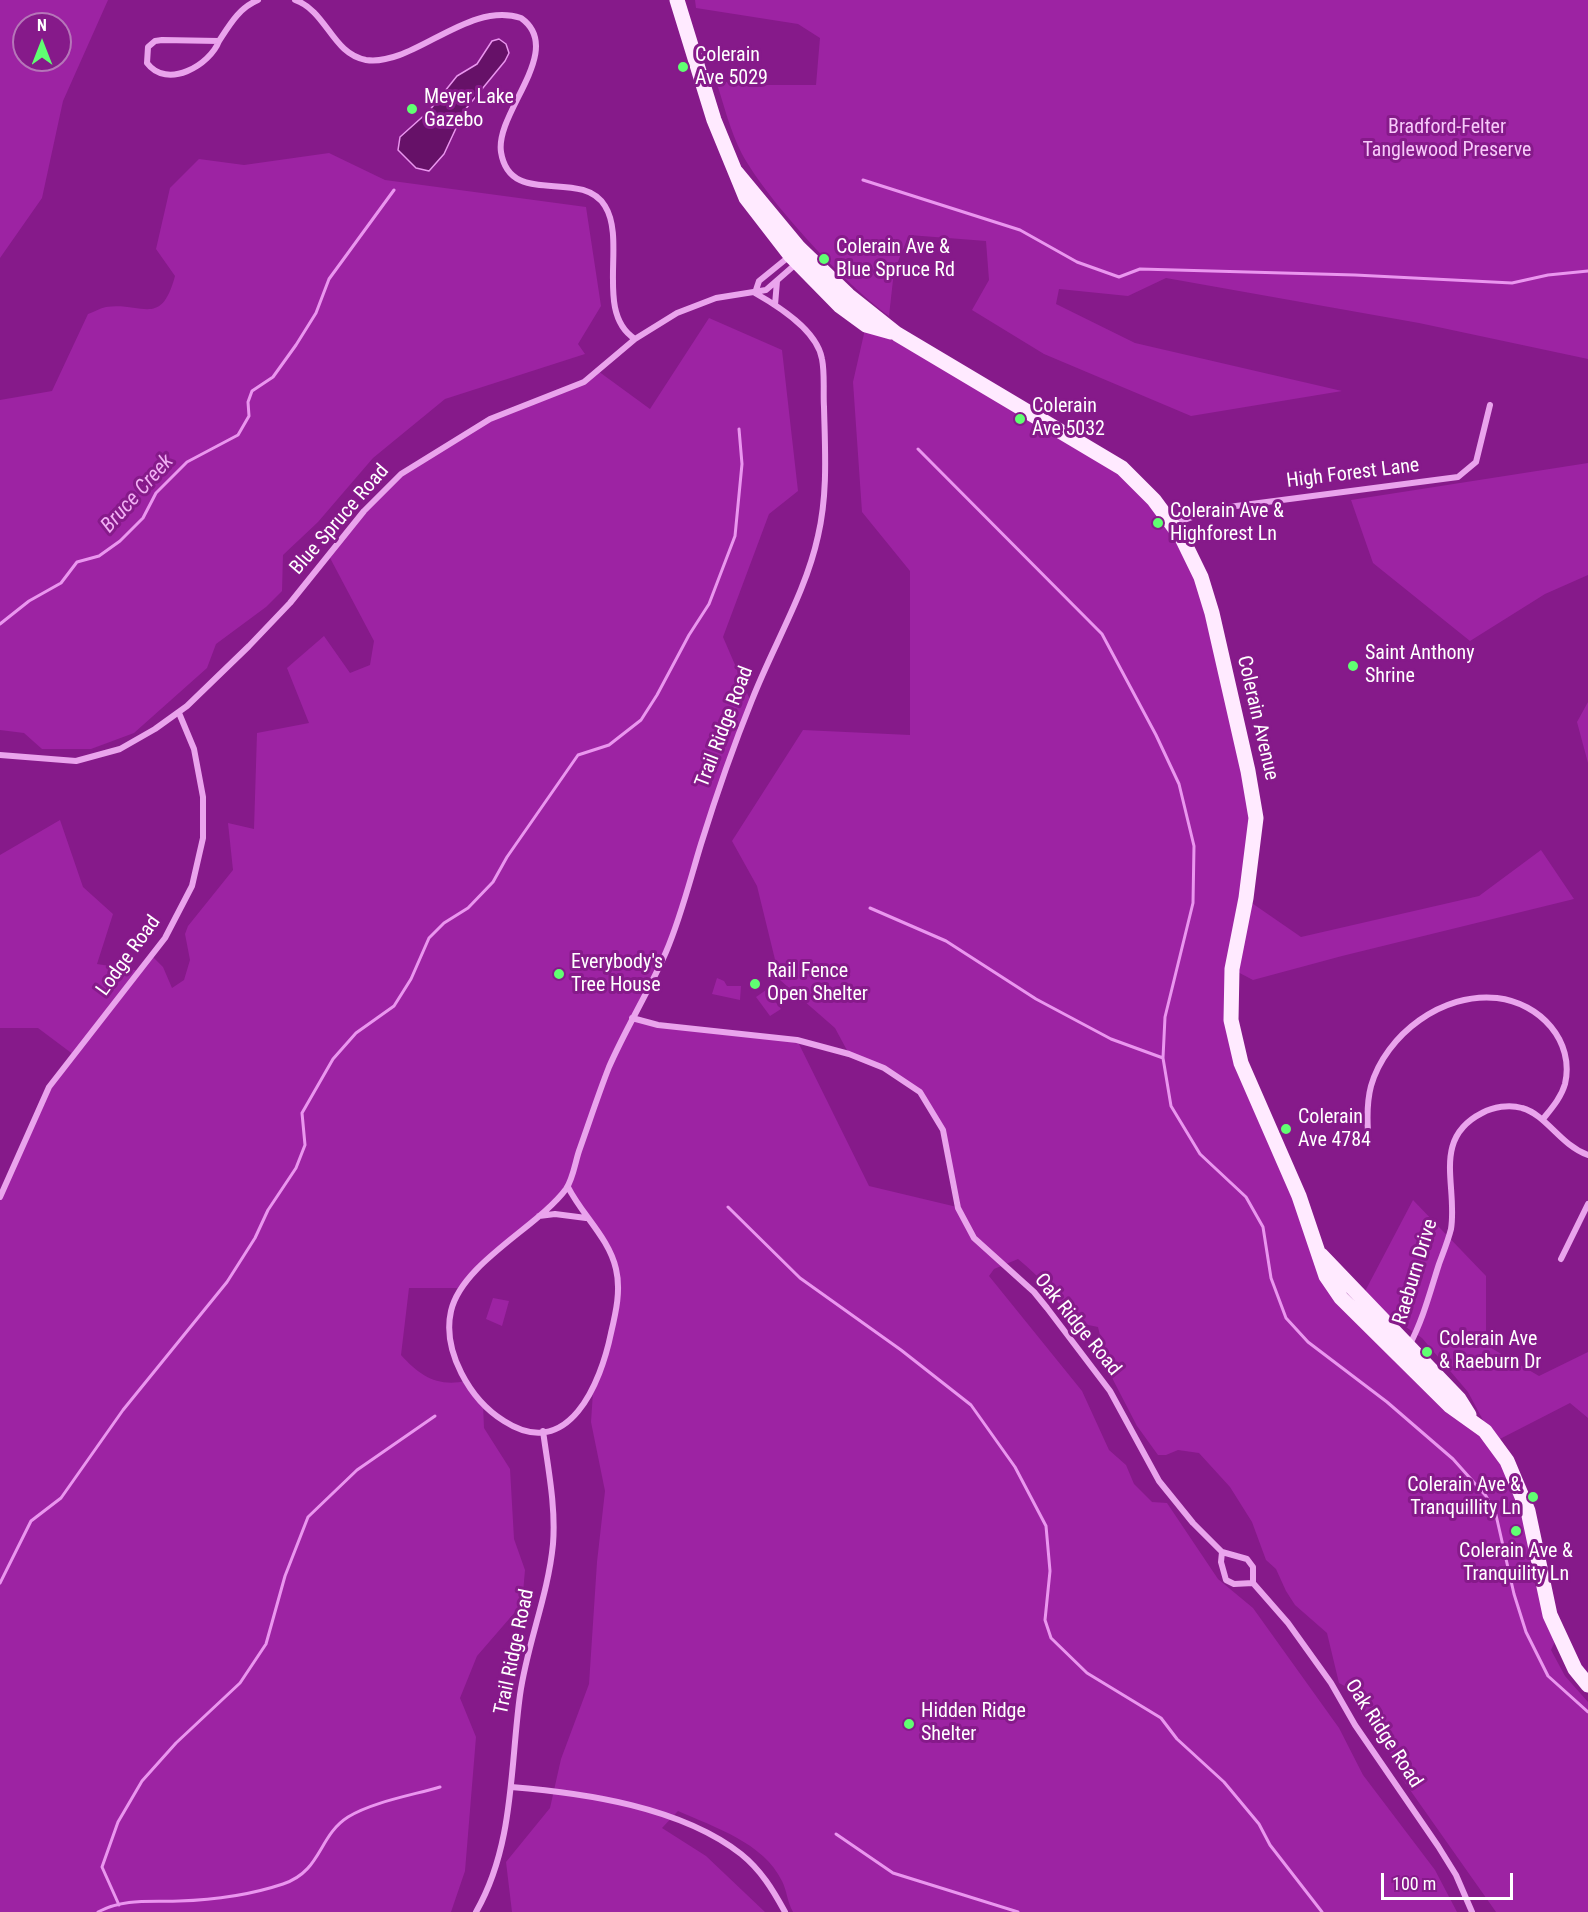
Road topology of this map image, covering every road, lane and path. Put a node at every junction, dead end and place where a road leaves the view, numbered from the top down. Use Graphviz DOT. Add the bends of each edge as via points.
graph roads {
  1 [pos="258,0"];
  2 [pos="295,0"];
  3 [pos="677,0"];
  4 [pos="473,12"];
  5 [pos="448,22"];
  6 [pos="219,40"];
  7 [pos="798,255"];
  8 [pos="777,281"];
  9 [pos="755,293"];
  10 [pos="775,305"];
  11 [pos="635,339"];
  12 [pos="1490,405"];
  13 [pos="1173,525"];
  14 [pos="179,713"];
  15 [pos="0,755"];
  16 [pos="632,1018"];
  17 [pos="1543,1119"];
  18 [pos="1368,1132"];
  19 [pos="1588,1155"];
  20 [pos="568,1186"];
  21 [pos="0,1197"];
  22 [pos="1588,1204"];
  23 [pos="539,1216"];
  24 [pos="586,1218"];
  25 [pos="1317,1251"];
  26 [pos="1561,1259"];
  27 [pos="1409,1346"];
  28 [pos="1402,1360"];
  29 [pos="1472,1420"];
  30 [pos="543,1431"];
  31 [pos="1222,1552"];
  32 [pos="1253,1583"];
  33 [pos="1588,1685"];
  34 [pos="511,1787"];
  35 [pos="476,1912"];
  36 [pos="785,1912"];
  37 [pos="1472,1912"];
  1 -- 6 [label="street" via="235,17"];
  2 -- 5 [label="street" via="314,11 346,50 366,60 394,56"];
  3 -- 7 [label="main road, Colerain Avenue" via="714,120 736,172"];
  4 -- 11 [label="street" via="512,13 531,29 535,58 503,133 503,158 523,182 578,188 594,194 604,204 610,223 618,316"];
  6 -- 6 [label="street" via="155,41 146,52 147,63 160,73 180,73 210,57"];
  7 -- 8 [label="street, Blue Spruce Road"];
  7 -- 9 [label="street" via="759,281"];
  7 -- 13 [label="main road, Colerain Avenue" via="840,306 866,325 897,334 1104,456 1140,485"];
  8 -- 9 [label="street, Blue Spruce Road"];
  8 -- 10 [label="street"];
  9 -- 10 [label="street, Trail Ridge Road"];
  9 -- 11 [label="street, Blue Spruce Road" via="743,292 696,304"];
  10 -- 16 [label="street, Trail Ridge Road" via="808,335 821,354 825,468 822,517 810,565 751,702 719,790 676,926"];
  11 -- 14 [label="street, Blue Spruce Road" via="584,381 490,419 401,474 364,511 290,603"];
  12 -- 13 [label="street, High Forest Lane" via="1476,462 1458,477 1213,509"];
  13 -- 25 [label="main road, Colerain Avenue" via="1201,577 1212,614 1256,818 1232,969 1230,998 1235,1044 1299,1196"];
  14 -- 15 [label="street, Blue Spruce Road" via="100,757 76,761"];
  14 -- 21 [label="street, Lodge Road" via="194,748 203,797 203,838 192,886 165,938 40,1100"];
  16 -- 20 [label="street, Trail Ridge Road" via="599,1094"];
  16 -- 31 [label="street, Oak Ridge Road" via="658,1025 808,1043 884,1068 920,1092 943,1130 958,1208 974,1238 1047,1308 1110,1391 1159,1481"];
  17 -- 18 [label="street" via="1564,1086 1566,1055 1554,1028 1515,1002 1482,998 1448,1004 1413,1025 1400,1038 1381,1063 1372,1084 1367,1105"];
  17 -- 19 [label="street, Raeburn Drive" via="1560,1139"];
  17 -- 27 [label="street, Raeburn Drive" via="1523,1108 1498,1107 1475,1116 1458,1134 1449,1157 1451,1228 1419,1328"];
  20 -- 23 [label="street, Trail Ridge Road"];
  20 -- 24 [label="street"];
  22 -- 26 [label="street"];
  23 -- 24 [label="street"];
  23 -- 30 [label="street, Trail Ridge Road" via="470,1278 456,1299 450,1320 453,1349 472,1392 505,1422 523,1430"];
  24 -- 30 [label="street" via="611,1251 616,1266 615,1317 605,1361 585,1406 566,1422"];
  25 -- 27 [label="main road, Colerain Avenue"];
  25 -- 28 [label="main road, Colerain Avenue" via="1326,1276 1341,1298"];
  27 -- 28 [label="street, Raeburn Drive"];
  27 -- 29 [label="main road, Colerain Avenue" via="1459,1399"];
  28 -- 29 [label="main road, Colerain Avenue" via="1450,1406"];
  29 -- 33 [label="main road, Colerain Avenue" via="1494,1442 1517,1481 1528,1511 1551,1616 1575,1669"];
  30 -- 34 [label="street, Trail Ridge Road" via="553,1541 521,1685"];
  31 -- 32 [label="street, Oak Ridge Road" via="1247,1559"];
  31 -- 32 [label="street" via="1226,1580 1234,1584"];
  32 -- 37 [label="street, Oak Ridge Road" via="1331,1683 1456,1875"];
  34 -- 35 [label="street, Trail Ridge Road" via="493,1875"];
  34 -- 36 [label="street" via="615,1802 677,1821 714,1838 754,1866"];
}
